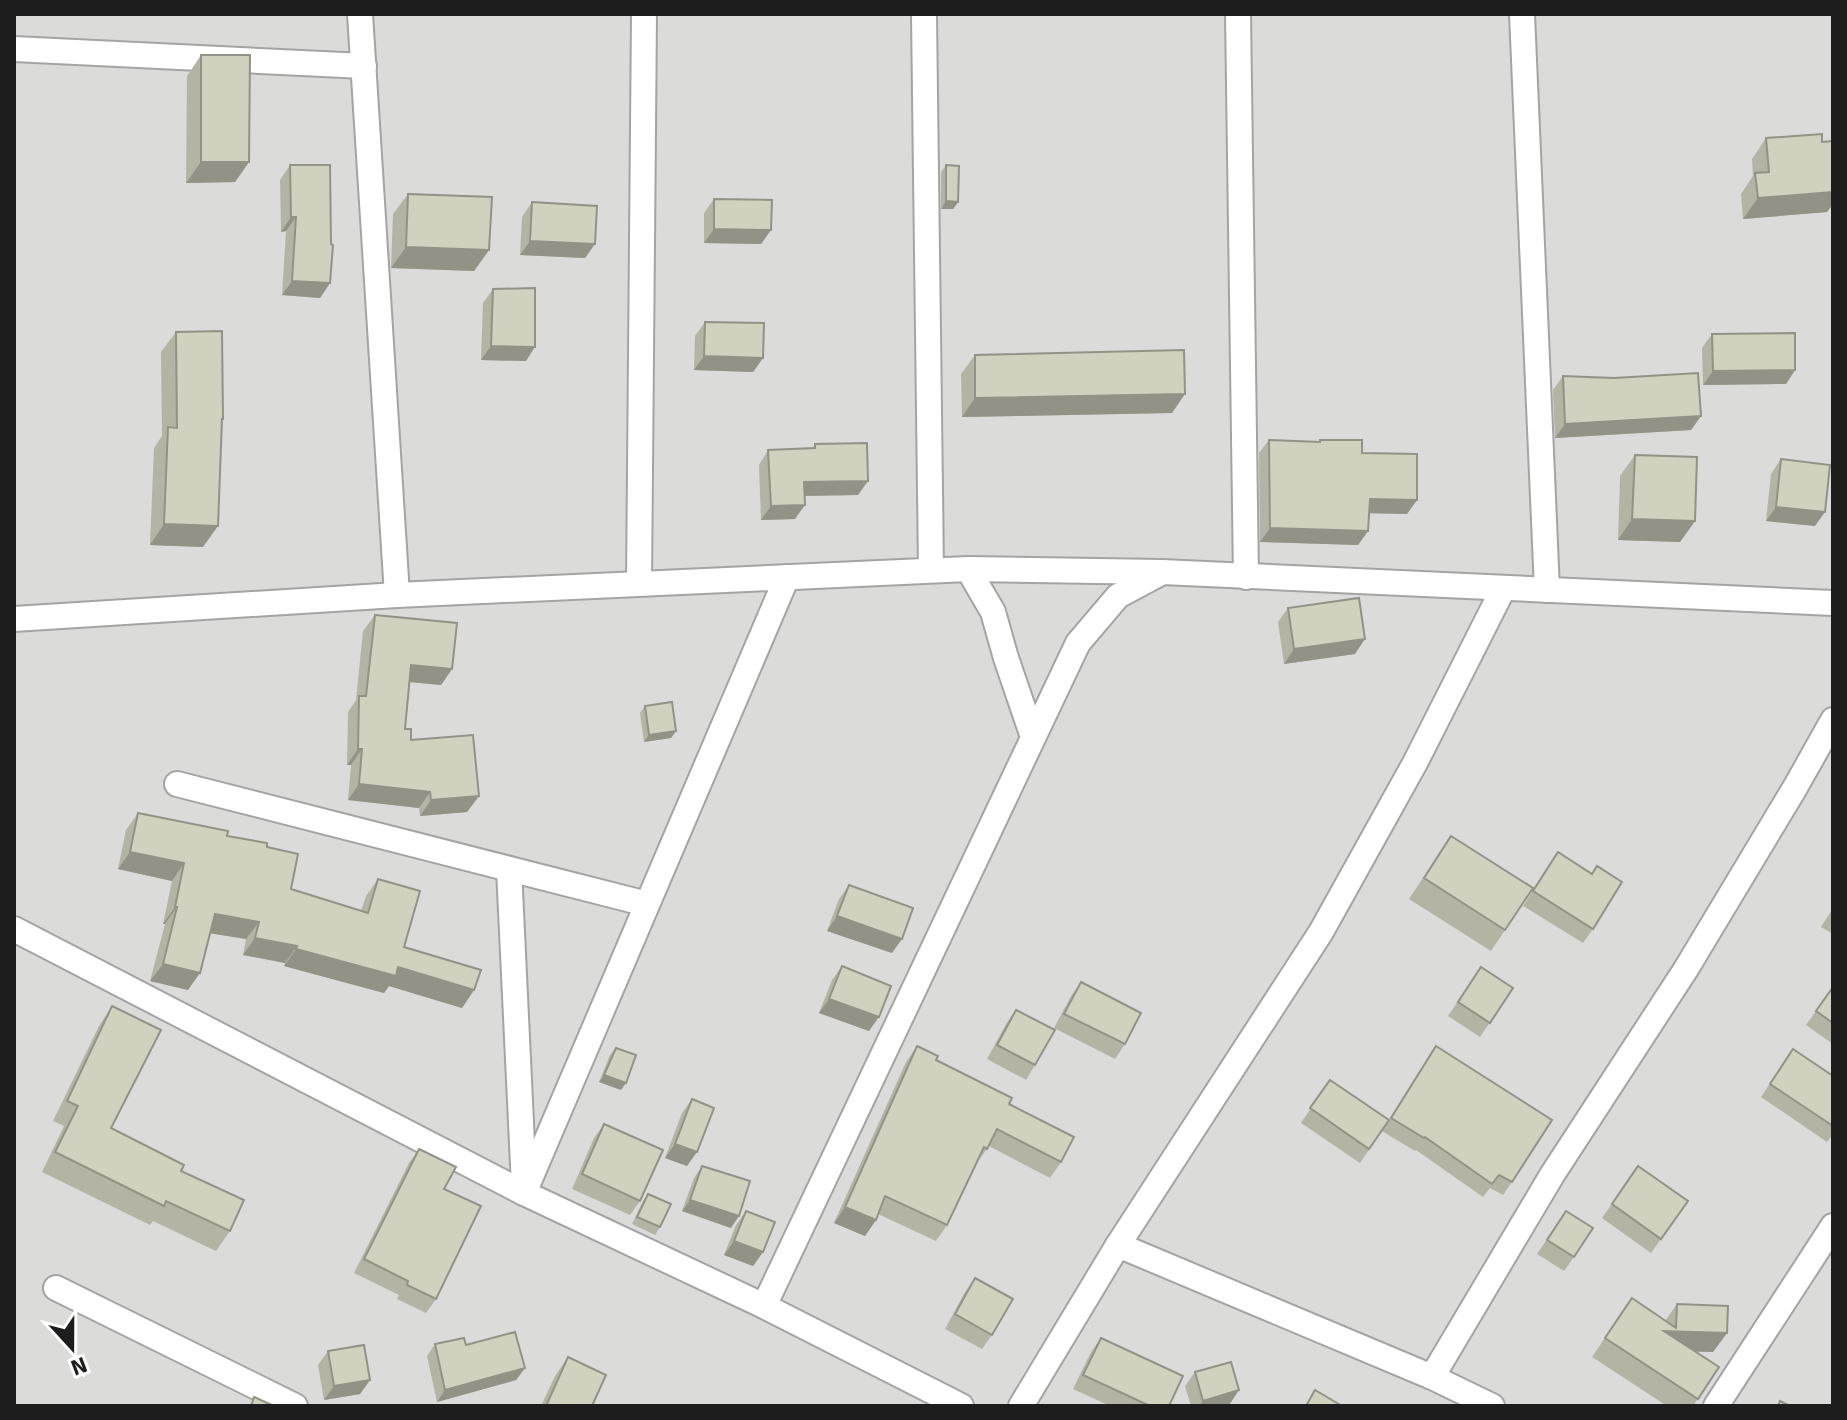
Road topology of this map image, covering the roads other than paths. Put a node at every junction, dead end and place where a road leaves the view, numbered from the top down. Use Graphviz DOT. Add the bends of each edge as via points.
graph roads {
  1 [pos="360,14"];
  2 [pos="644,14"];
  3 [pos="924,14"];
  4 [pos="1238,14"];
  5 [pos="1522,14"];
  6 [pos="14,49"];
  7 [pos="364,66"];
  8 [pos="968,569"];
  9 [pos="931,570"];
  10 [pos="1162,572"];
  11 [pos="787,577"];
  12 [pos="1246,577"];
  13 [pos="639,583"];
  14 [pos="1503,589"];
  15 [pos="1547,590"];
  16 [pos="397,595"];
  17 [pos="1833,603"];
  18 [pos="14,619"];
  19 [pos="1833,720"];
  20 [pos="1033,737"];
  21 [pos="177,784"];
  22 [pos="509,869"];
  23 [pos="647,904"];
  24 [pos="14,929"];
  25 [pos="524,1193"];
  26 [pos="1833,1226"];
  27 [pos="1118,1245"];
  28 [pos="56,1288"];
  29 [pos="764,1306"];
  30 [pos="1432,1377"];
  31 [pos="295,1406"];
  32 [pos="961,1406"];
  33 [pos="1021,1406"];
  34 [pos="1492,1406"];
  35 [pos="1716,1406"];
  1 -- 7 [label="street"];
  2 -- 13 [label="street"];
  3 -- 9 [label="street"];
  4 -- 12 [label="street"];
  5 -- 15 [label="street"];
  6 -- 7 [label="street"];
  7 -- 16 [label="street"];
  8 -- 9 [label="street"];
  8 -- 10 [label="street"];
  8 -- 20 [label="street" via="993,612"];
  9 -- 11 [label="street"];
  10 -- 12 [label="street"];
  10 -- 20 [label="street" via="1118,596 1078,643"];
  11 -- 13 [label="street"];
  11 -- 23 [label="street"];
  12 -- 14 [label="street"];
  13 -- 16 [label="street"];
  14 -- 15 [label="street"];
  14 -- 27 [label="street" via="1321,932"];
  15 -- 17 [label="street"];
  16 -- 18 [label="street"];
  19 -- 30 [label="street" via="1702,943 1552,1175"];
  20 -- 29 [label="street"];
  21 -- 22 [label="street"];
  22 -- 23 [label="street"];
  22 -- 25 [label="street"];
  23 -- 25 [label="street"];
  24 -- 25 [label="street"];
  25 -- 29 [label="street"];
  26 -- 35 [label="street"];
  27 -- 30 [label="street"];
  27 -- 33 [label="street"];
  28 -- 31 [label="street"];
  29 -- 32 [label="street"];
  30 -- 34 [label="street"];
}
